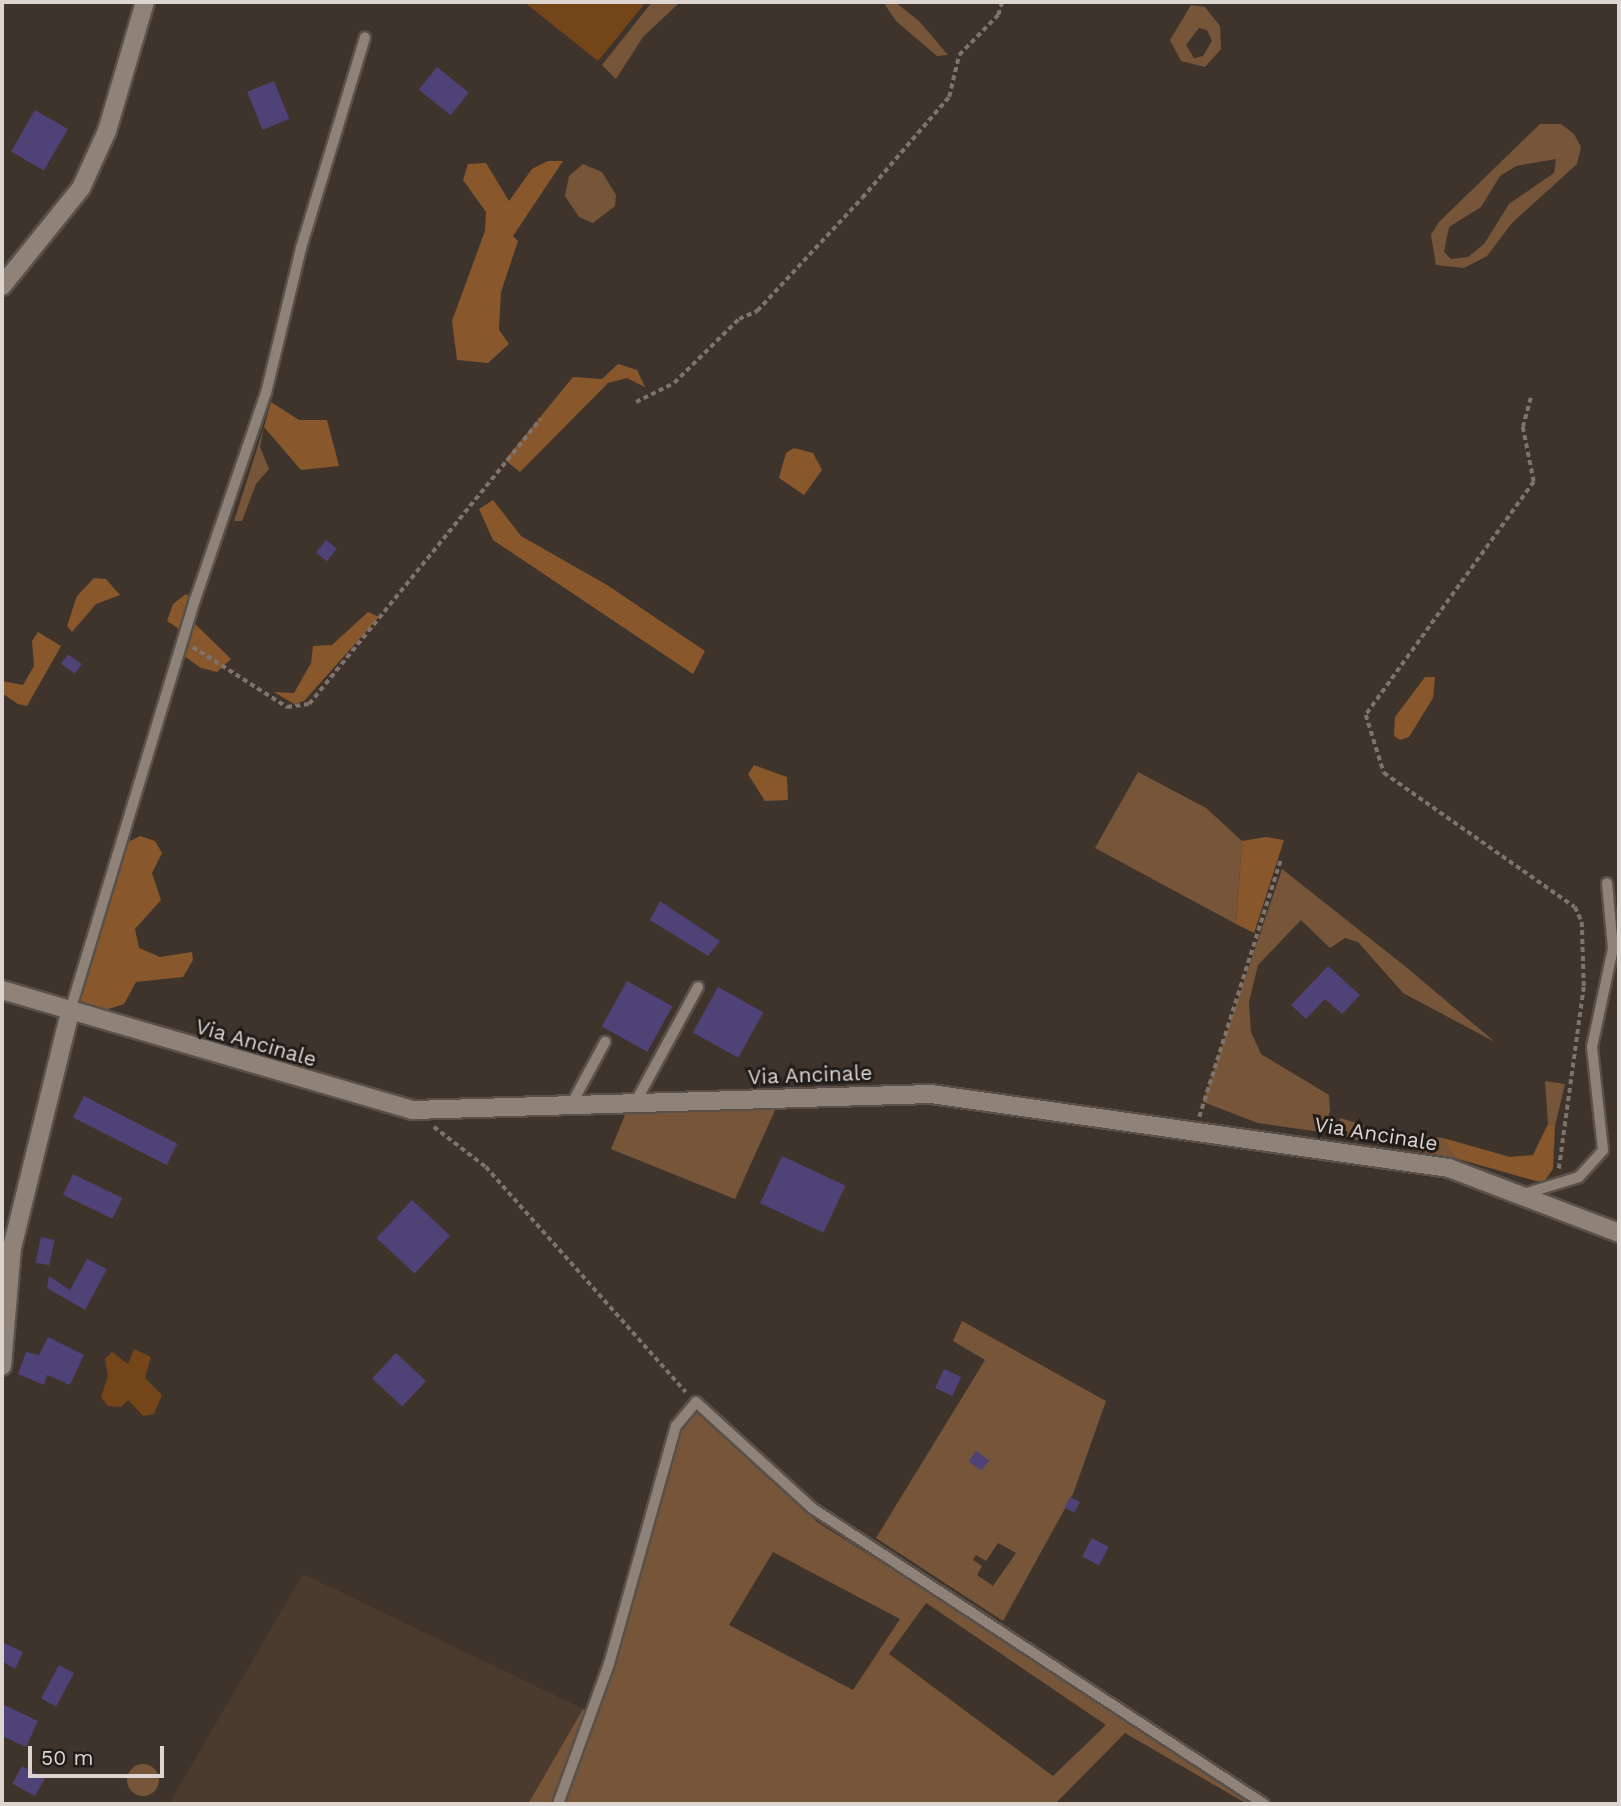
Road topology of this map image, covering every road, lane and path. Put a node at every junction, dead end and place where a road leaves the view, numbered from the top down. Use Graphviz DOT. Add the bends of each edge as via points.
graph roads {
  1 [pos="145,2"];
  2 [pos="1002,2"];
  3 [pos="365,37"];
  4 [pos="2,286"];
  5 [pos="1531,398"];
  6 [pos="636,402"];
  7 [pos="541,419"];
  8 [pos="183,640"];
  9 [pos="1280,861"];
  10 [pos="1607,883"];
  11 [pos="698,988"];
  12 [pos="2,989"];
  13 [pos="70,1011"];
  14 [pos="606,1042"];
  15 [pos="635,1103"];
  16 [pos="571,1105"];
  17 [pos="413,1110"];
  18 [pos="1196,1129"];
  19 [pos="1559,1183"];
  20 [pos="1527,1194"];
  21 [pos="1619,1233"];
  22 [pos="2,1366"];
  23 [pos="696,1402"];
  24 [pos="558,1804"];
  25 [pos="1264,1804"];
  1 -- 4 [label="main road" via="107,131 81,188"];
  2 -- 6 [label="path" via="998,15 959,55 949,97 862,198 757,310 739,319 674,383"];
  3 -- 8 [label="lane" via="301,248 266,393"];
  5 -- 19 [label="path" via="1523,427 1534,482 1366,715 1384,772 1575,906 1582,922 1584,987 1560,1132"];
  7 -- 8 [label="path" via="309,704 287,707"];
  8 -- 13 [label="lane"];
  9 -- 18 [label="path"];
  10 -- 19 [label="lane" via="1613,948 1592,1047 1603,1150 1579,1177"];
  11 -- 15 [label="lane"];
  12 -- 13 [label="main road, Via Ancinale"];
  13 -- 17 [label="main road, Via Ancinale"];
  13 -- 22 [label="main road" via="12,1248"];
  14 -- 16 [label="lane"];
  15 -- 16 [label="main road, Via Ancinale"];
  15 -- 18 [label="main road, Via Ancinale" via="931,1094"];
  16 -- 17 [label="main road, Via Ancinale"];
  17 -- 23 [label="path" via="486,1167"];
  18 -- 20 [label="main road, Via Ancinale" via="1449,1168"];
  19 -- 20 [label="lane"];
  20 -- 21 [label="main road, Via Ancinale"];
  23 -- 24 [label="lane" via="676,1426 609,1664"];
  23 -- 25 [label="lane" via="811,1508"];
}
